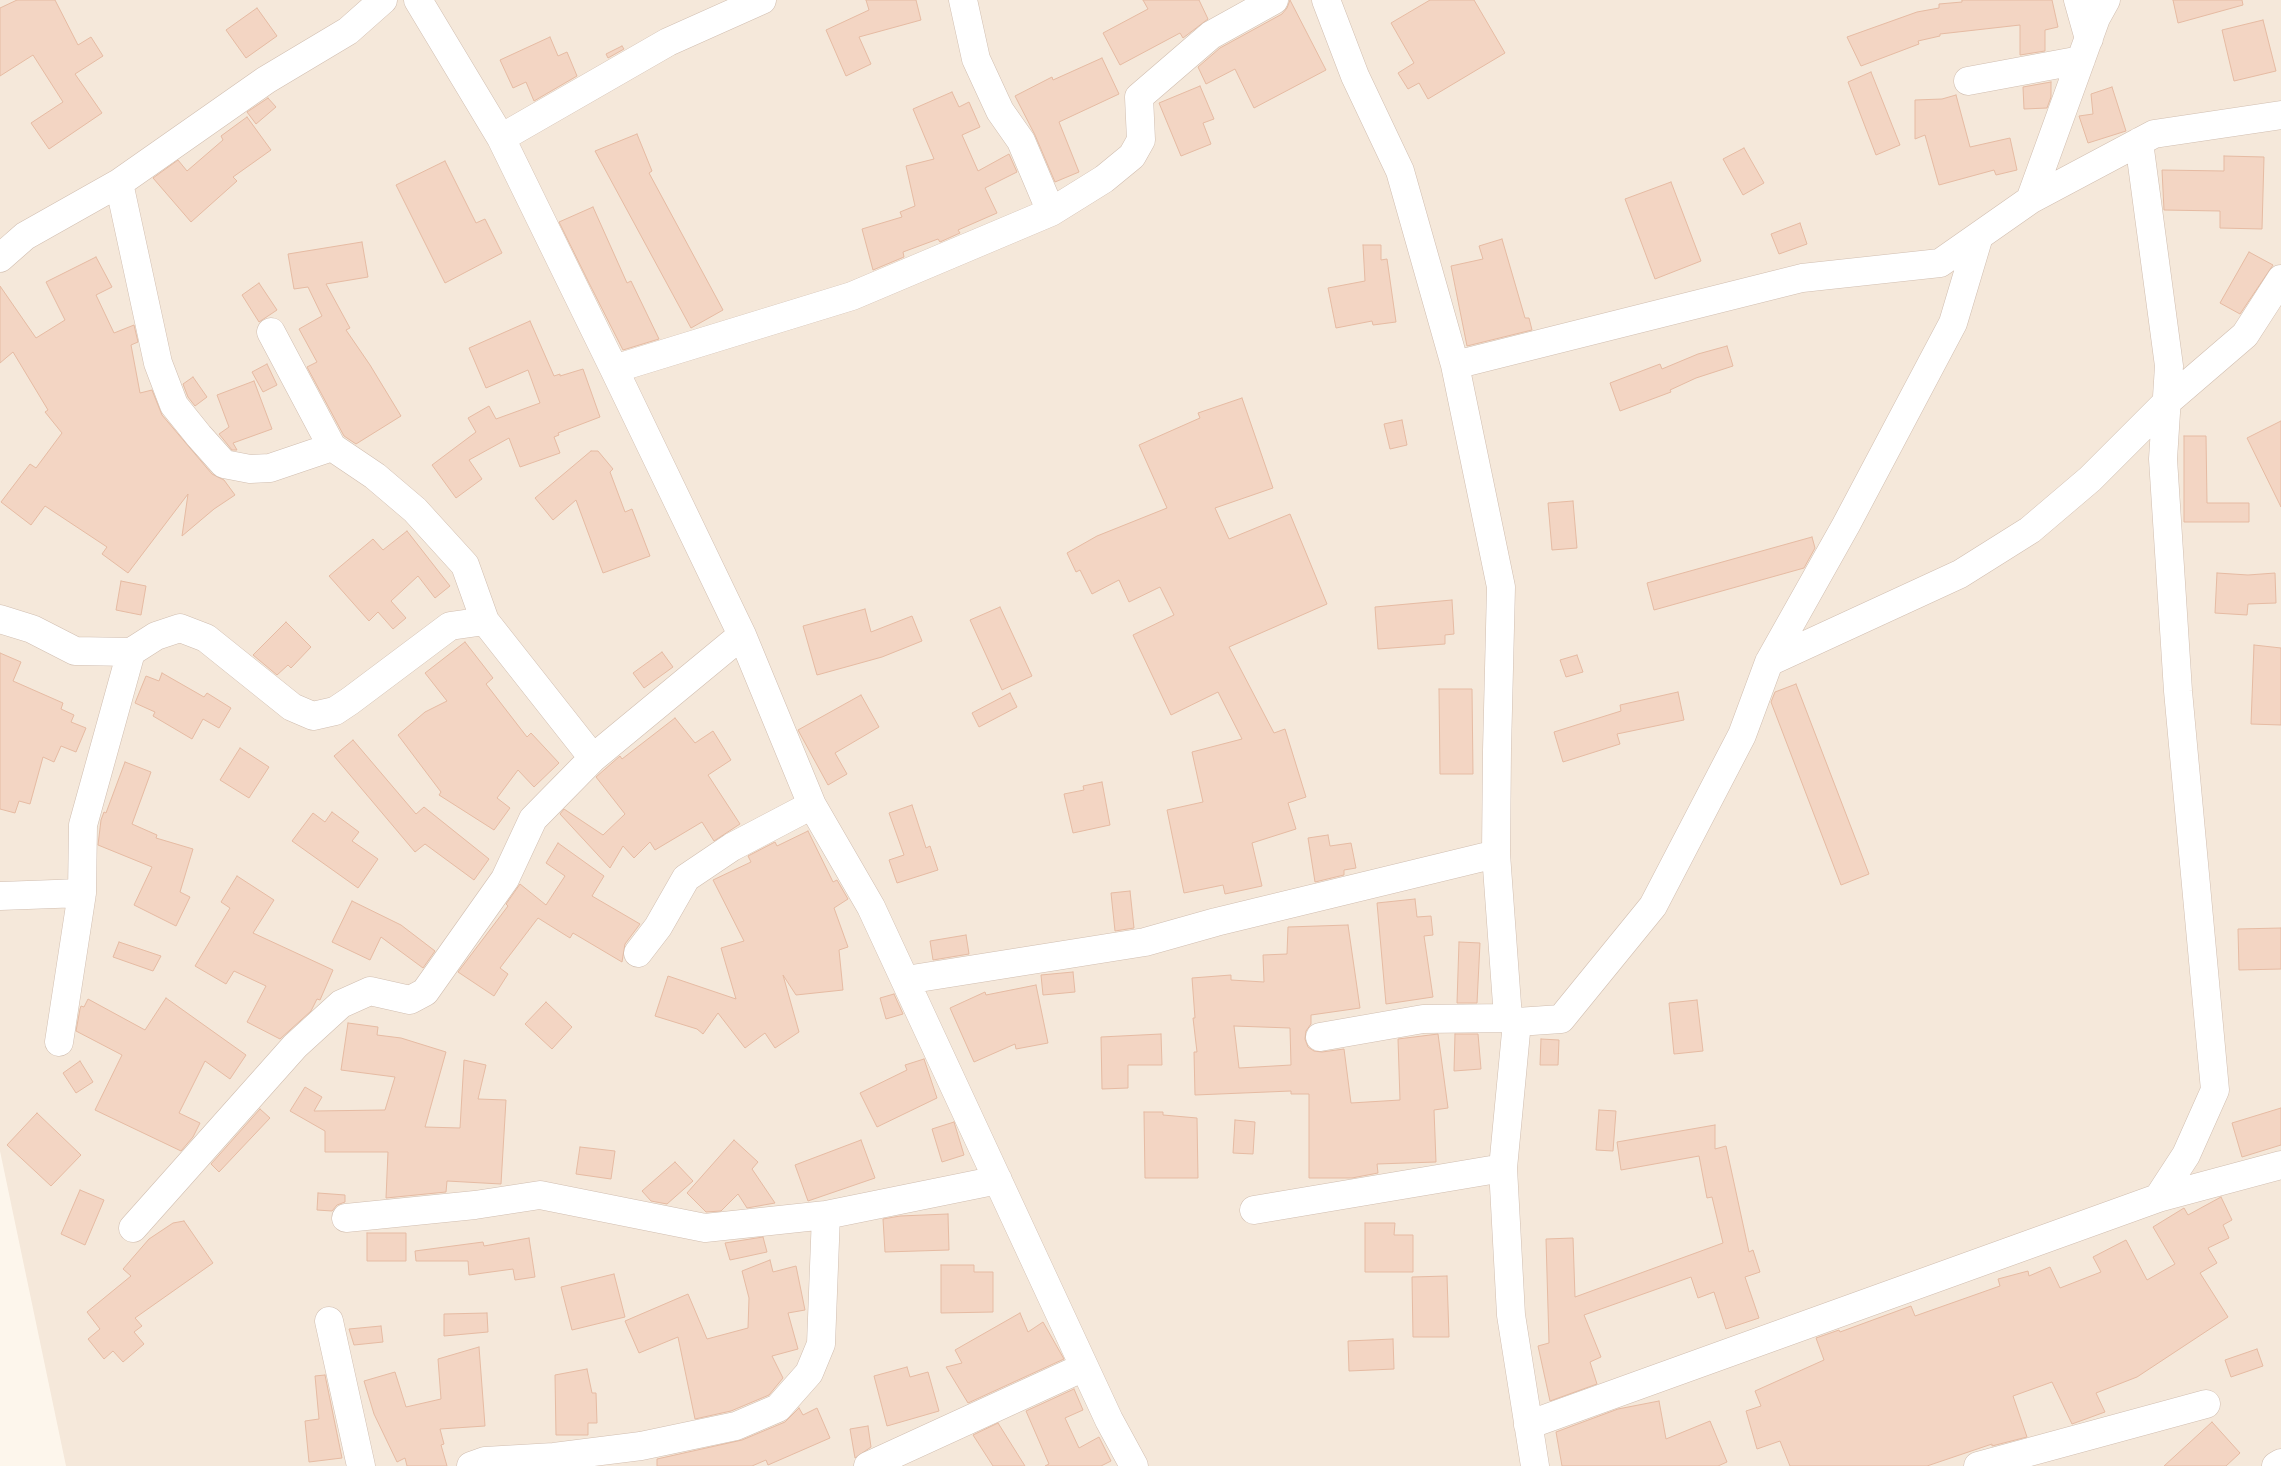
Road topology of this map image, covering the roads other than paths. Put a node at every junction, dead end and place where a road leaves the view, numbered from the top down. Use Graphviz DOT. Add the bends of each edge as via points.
graph roads {
  1 [pos="383,0"];
  2 [pos="418,0"];
  3 [pos="762,0"];
  4 [pos="963,0"];
  5 [pos="1274,0"];
  6 [pos="1326,0"];
  7 [pos="2078,0"];
  8 [pos="2106,0"];
  9 [pos="2085,50"];
  10 [pos="1968,81"];
  11 [pos="2281,115"];
  12 [pos="501,138"];
  13 [pos="2139,142"];
  14 [pos="119,183"];
  15 [pos="2030,200"];
  16 [pos="1051,212"];
  17 [pos="1979,236"];
  18 [pos="0,258"];
  19 [pos="2281,279"];
  20 [pos="271,332"];
  21 [pos="1455,365"];
  22 [pos="614,369"];
  23 [pos="2167,402"];
  24 [pos="332,447"];
  25 [pos="0,618"];
  26 [pos="485,621"];
  27 [pos="742,635"];
  28 [pos="131,652"];
  29 [pos="1769,662"];
  30 [pos="592,758"];
  31 [pos="812,805"];
  32 [pos="1496,854"];
  33 [pos="82,894"];
  34 [pos="0,896"];
  35 [pos="638,953"];
  36 [pos="906,980"];
  37 [pos="1513,1020"];
  38 [pos="1320,1037"];
  39 [pos="59,1042"];
  40 [pos="2281,1165"];
  41 [pos="1503,1168"];
  42 [pos="998,1180"];
  43 [pos="2158,1198"];
  44 [pos="1254,1210"];
  45 [pos="826,1215"];
  46 [pos="346,1218"];
  47 [pos="133,1228"];
  48 [pos="328,1321"];
  49 [pos="1084,1367"];
  50 [pos="2206,1404"];
  51 [pos="1528,1425"];
  52 [pos="2281,1463"];
  53 [pos="361,1466"];
  54 [pos="471,1466"];
  55 [pos="868,1466"];
  56 [pos="1134,1466"];
  57 [pos="1535,1466"];
  58 [pos="1978,1466"];
  59 [pos="2276,1466"];
  1 -- 14 [label="street" via="348,31 266,80"];
  2 -- 12 [label="street"];
  3 -- 12 [label="street" via="668,42"];
  4 -- 16 [label="street" via="976,59 1000,111 1021,141"];
  5 -- 16 [label="street" via="1211,36 1139,97 1142,140 1132,156 1104,180"];
  6 -- 21 [label="street" via="1355,76 1400,171"];
  7 -- 9 [label="street"];
  8 -- 9 [label="street"];
  9 -- 10 [label="street"];
  9 -- 15 [label="street"];
  11 -- 13 [label="street" via="2154,134"];
  12 -- 22 [label="street"];
  13 -- 15 [label="street"];
  13 -- 23 [label="street" via="2169,366"];
  14 -- 18 [label="street" via="25,236"];
  14 -- 24 [label="street" via="158,363 174,405 199,436 224,464 250,468 270,468"];
  15 -- 17 [label="street"];
  16 -- 22 [label="street" via="852,296"];
  17 -- 21 [label="street" via="1940,263 1802,278"];
  17 -- 29 [label="street" via="1953,323"];
  19 -- 23 [label="street" via="2245,335"];
  20 -- 24 [label="street"];
  21 -- 32 [label="street" via="1502,587"];
  22 -- 27 [label="street"];
  23 -- 29 [label="street" via="2090,479 2030,530 1960,574"];
  23 -- 43 [label="street" via="2163,459 2177,671 2215,1090 2186,1155"];
  24 -- 26 [label="street" via="375,476 415,510 464,565"];
  25 -- 28 [label="street" via="32,629 75,651"];
  26 -- 28 [label="street" via="450,626 335,711 313,716 292,707 206,638 180,628 156,636"];
  26 -- 30 [label="street"];
  27 -- 30 [label="street"];
  27 -- 31 [label="street"];
  28 -- 33 [label="street" via="83,825"];
  29 -- 37 [label="street" via="1742,735 1653,906 1561,1019"];
  30 -- 47 [label="street" via="533,819 505,879 425,992 410,1000 370,991 341,1004 295,1046"];
  31 -- 35 [label="street" via="732,848 686,878 658,927"];
  31 -- 36 [label="street" via="871,906"];
  32 -- 36 [label="street" via="1145,942"];
  32 -- 37 [label="street"];
  33 -- 34 [label="street"];
  33 -- 39 [label="street"];
  36 -- 42 [label="street"];
  37 -- 38 [label="street" via="1423,1019"];
  37 -- 41 [label="street"];
  40 -- 43 [label="street"];
  41 -- 44 [label="street"];
  41 -- 51 [label="street" via="1511,1315"];
  42 -- 45 [label="street"];
  42 -- 49 [label="street"];
  43 -- 51 [label="street"];
  45 -- 46 [label="street" via="705,1228 540,1195"];
  45 -- 54 [label="street" via="821,1344 809,1373 778,1408 736,1426 641,1446 554,1457 485,1461"];
  48 -- 53 [label="street"];
  49 -- 55 [label="street"];
  49 -- 56 [label="street"];
  50 -- 58 [label="street"];
  51 -- 57 [label="street"];
  52 -- 59 [label="street"];
}
